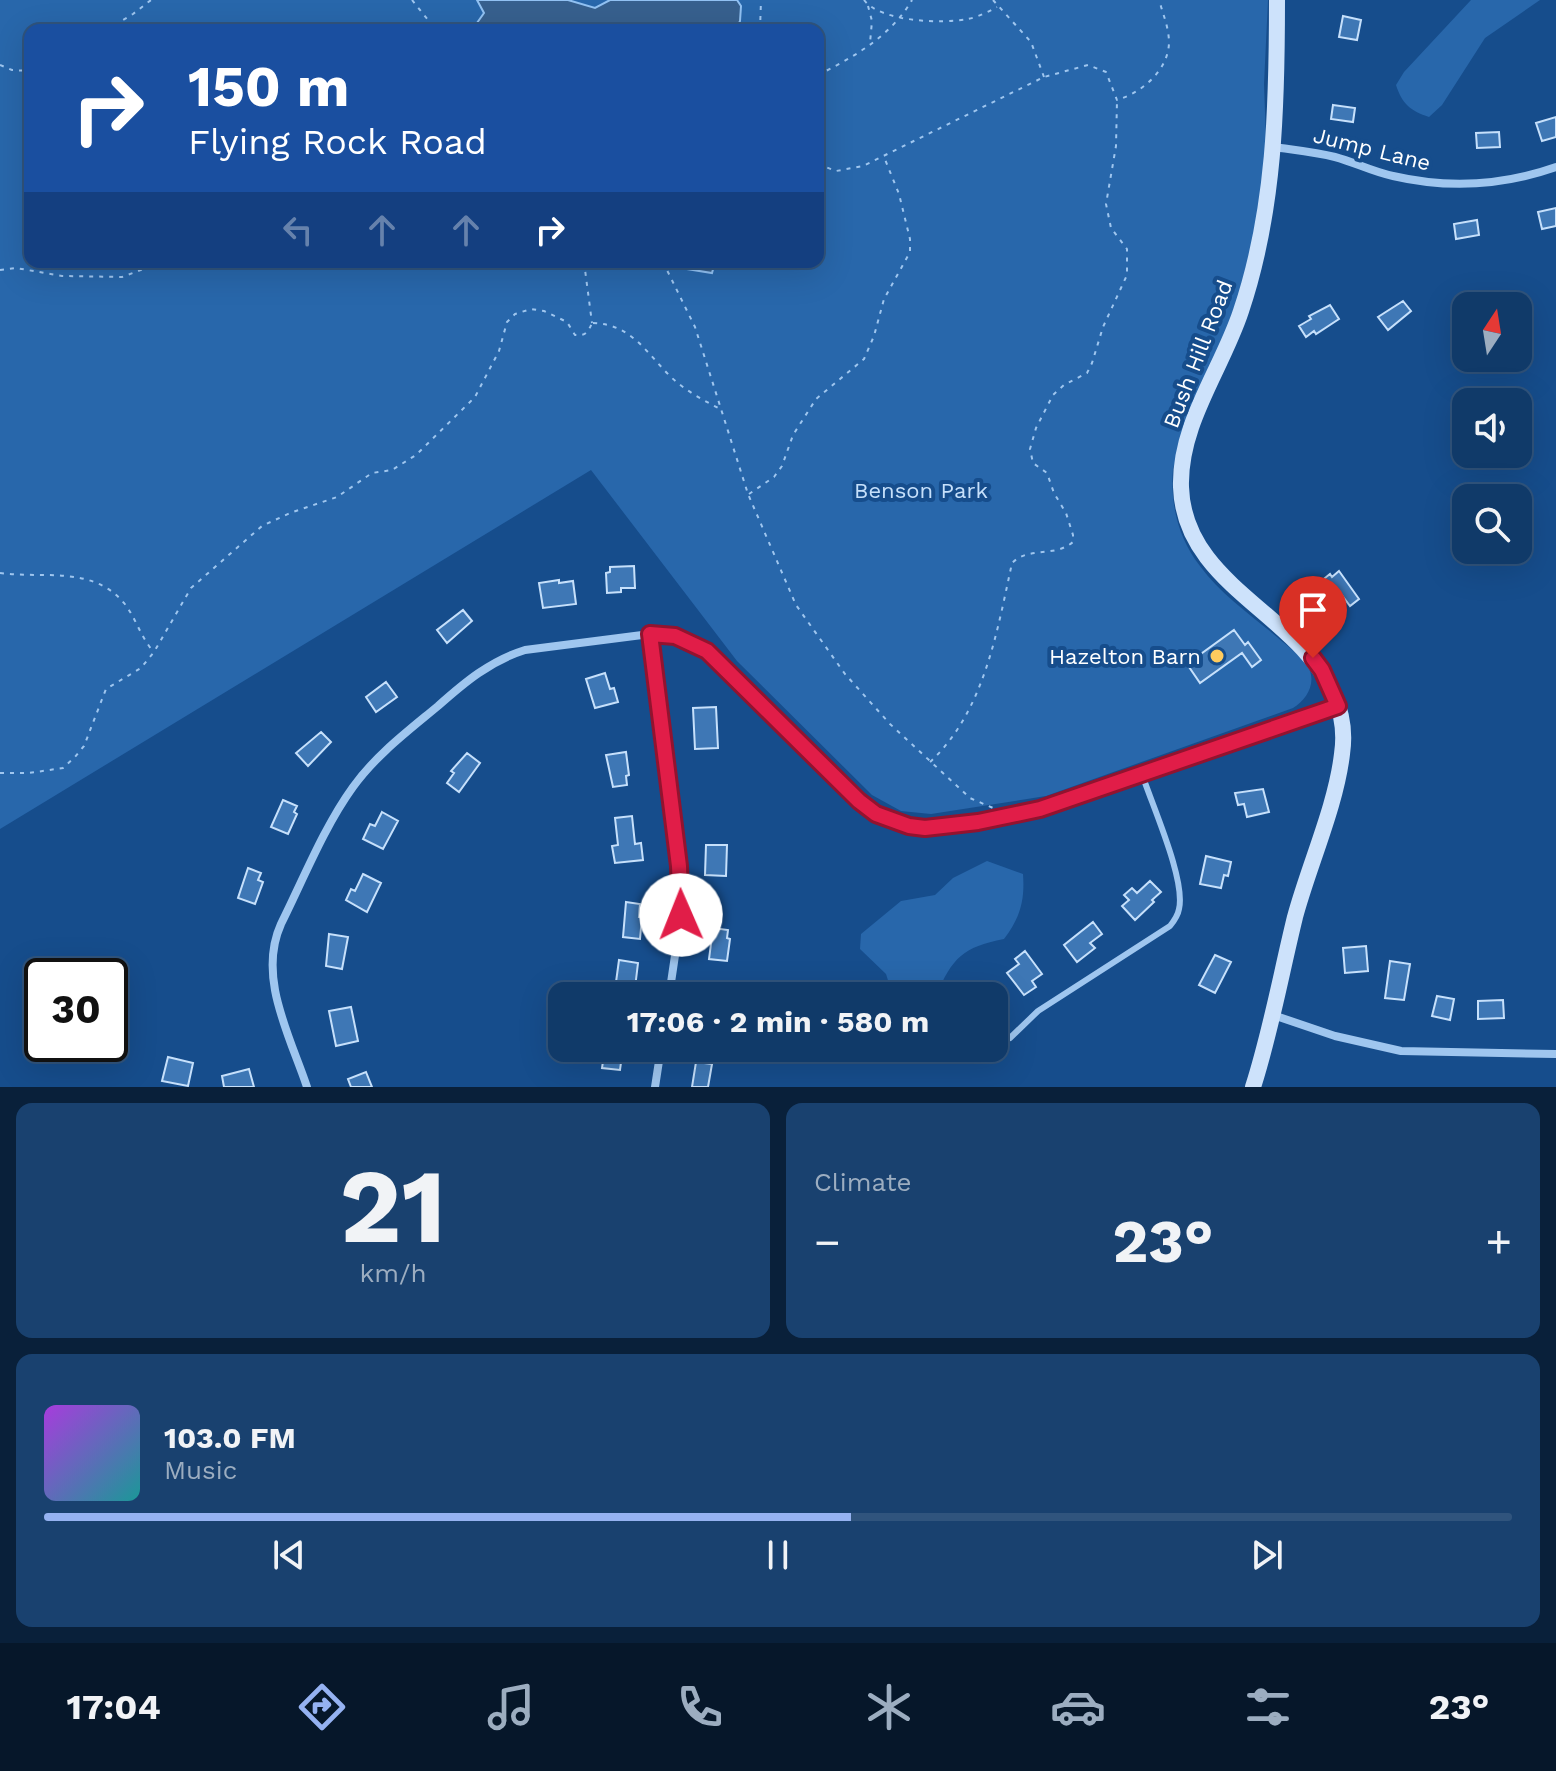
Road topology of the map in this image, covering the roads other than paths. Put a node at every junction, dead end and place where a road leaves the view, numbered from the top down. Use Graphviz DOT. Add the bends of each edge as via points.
graph roads {
  1 [pos="1277,0"];
  2 [pos="1274,147"];
  3 [pos="1556,167"];
  4 [pos="650,634"];
  5 [pos="1338,706"];
  6 [pos="1142,774"];
  7 [pos="671,982"];
  8 [pos="1273,1015"];
  9 [pos="1010,1038"];
  10 [pos="1556,1054"];
  11 [pos="659,1062"];
  12 [pos="307,1087"];
  13 [pos="655,1087"];
  14 [pos="1253,1087"];
  1 -- 2 [label="street, Bush Hill Road"];
  2 -- 3 [label="street, Jump Lane" via="1449,185 1512,180"];
  2 -- 5 [label="street, Bush Hill Road" via="1254,268 1230,340 1193,422 1181,497 1203,554 1313,658"];
  4 -- 6 [label="street" via="675,636 707,651 859,801 876,814 909,826 1013,816"];
  4 -- 7 [label="street" via="681,890"];
  4 -- 12 [label="street" via="525,650 497,660 389,748 353,786 274,943 275,989"];
  5 -- 6 [label="street"];
  5 -- 8 [label="street, Bush Hill Road" via="1343,733 1340,769"];
  6 -- 9 [label="lane" via="1177,876 1175,918 1038,1011"];
  8 -- 10 [label="street" via="1401,1051"];
  8 -- 14 [label="street, Bush Hill Road"];
  11 -- 13 [label="street"];
}
